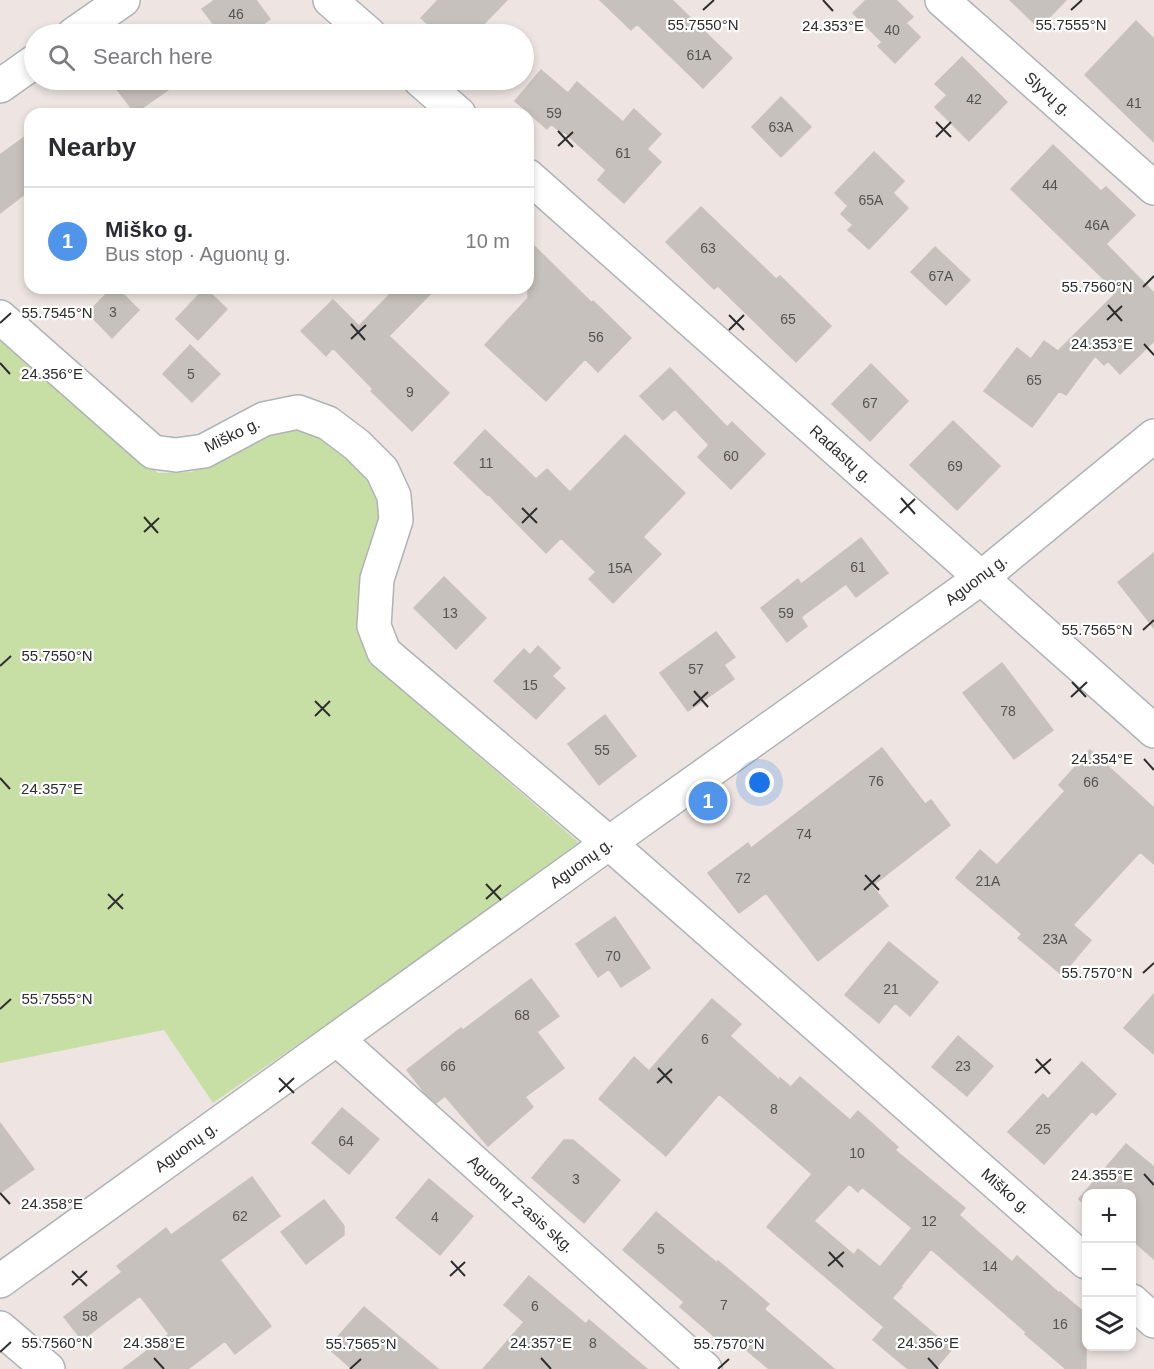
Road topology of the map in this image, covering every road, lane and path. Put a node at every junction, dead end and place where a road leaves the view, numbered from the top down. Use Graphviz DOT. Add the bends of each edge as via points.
graph roads {
  1 [pos="123,0"];
  2 [pos="330,0"];
  3 [pos="942,0"];
  4 [pos="88,24"];
  5 [pos="358,24"];
  6 [pos="24,69"];
  7 [pos="0,86"];
  8 [pos="431,90"];
  9 [pos="452,108"];
  10 [pos="534,181"];
  11 [pos="1154,188"];
  12 [pos="0,317"];
  13 [pos="1154,436"];
  14 [pos="981,578"];
  15 [pos="1154,731"];
  16 [pos="609,843"];
  17 [pos="336,1039"];
  18 [pos="1082,1258"];
  19 [pos="0,1281"];
  20 [pos="1136,1305"];
  21 [pos="1154,1321"];
  22 [pos="0,1328"];
  23 [pos="48,1369"];
  24 [pos="705,1369"];
  1 -- 4 [label="street"];
  2 -- 5 [label="street"];
  3 -- 11 [label="street, Slyvų g."];
  6 -- 7 [label="street"];
  8 -- 9 [label="street"];
  10 -- 14 [label="street, Radastų g."];
  12 -- 16 [label="street, Miško g." via="153,452 177,455 204,451 264,419 298,412 328,423 357,445 382,470 394,496 396,520 377,579 374,626 384,652"];
  13 -- 14 [label="street, Aguonų g."];
  14 -- 15 [label="street, Radastų g."];
  14 -- 16 [label="street, Aguonų g."];
  16 -- 17 [label="street, Aguonų g."];
  16 -- 18 [label="street, Miško g."];
  17 -- 19 [label="street, Aguonų g."];
  17 -- 24 [label="street, Aguonų 2-asis skg."];
  20 -- 21 [label="street"];
  22 -- 23 [label="street"];
}
